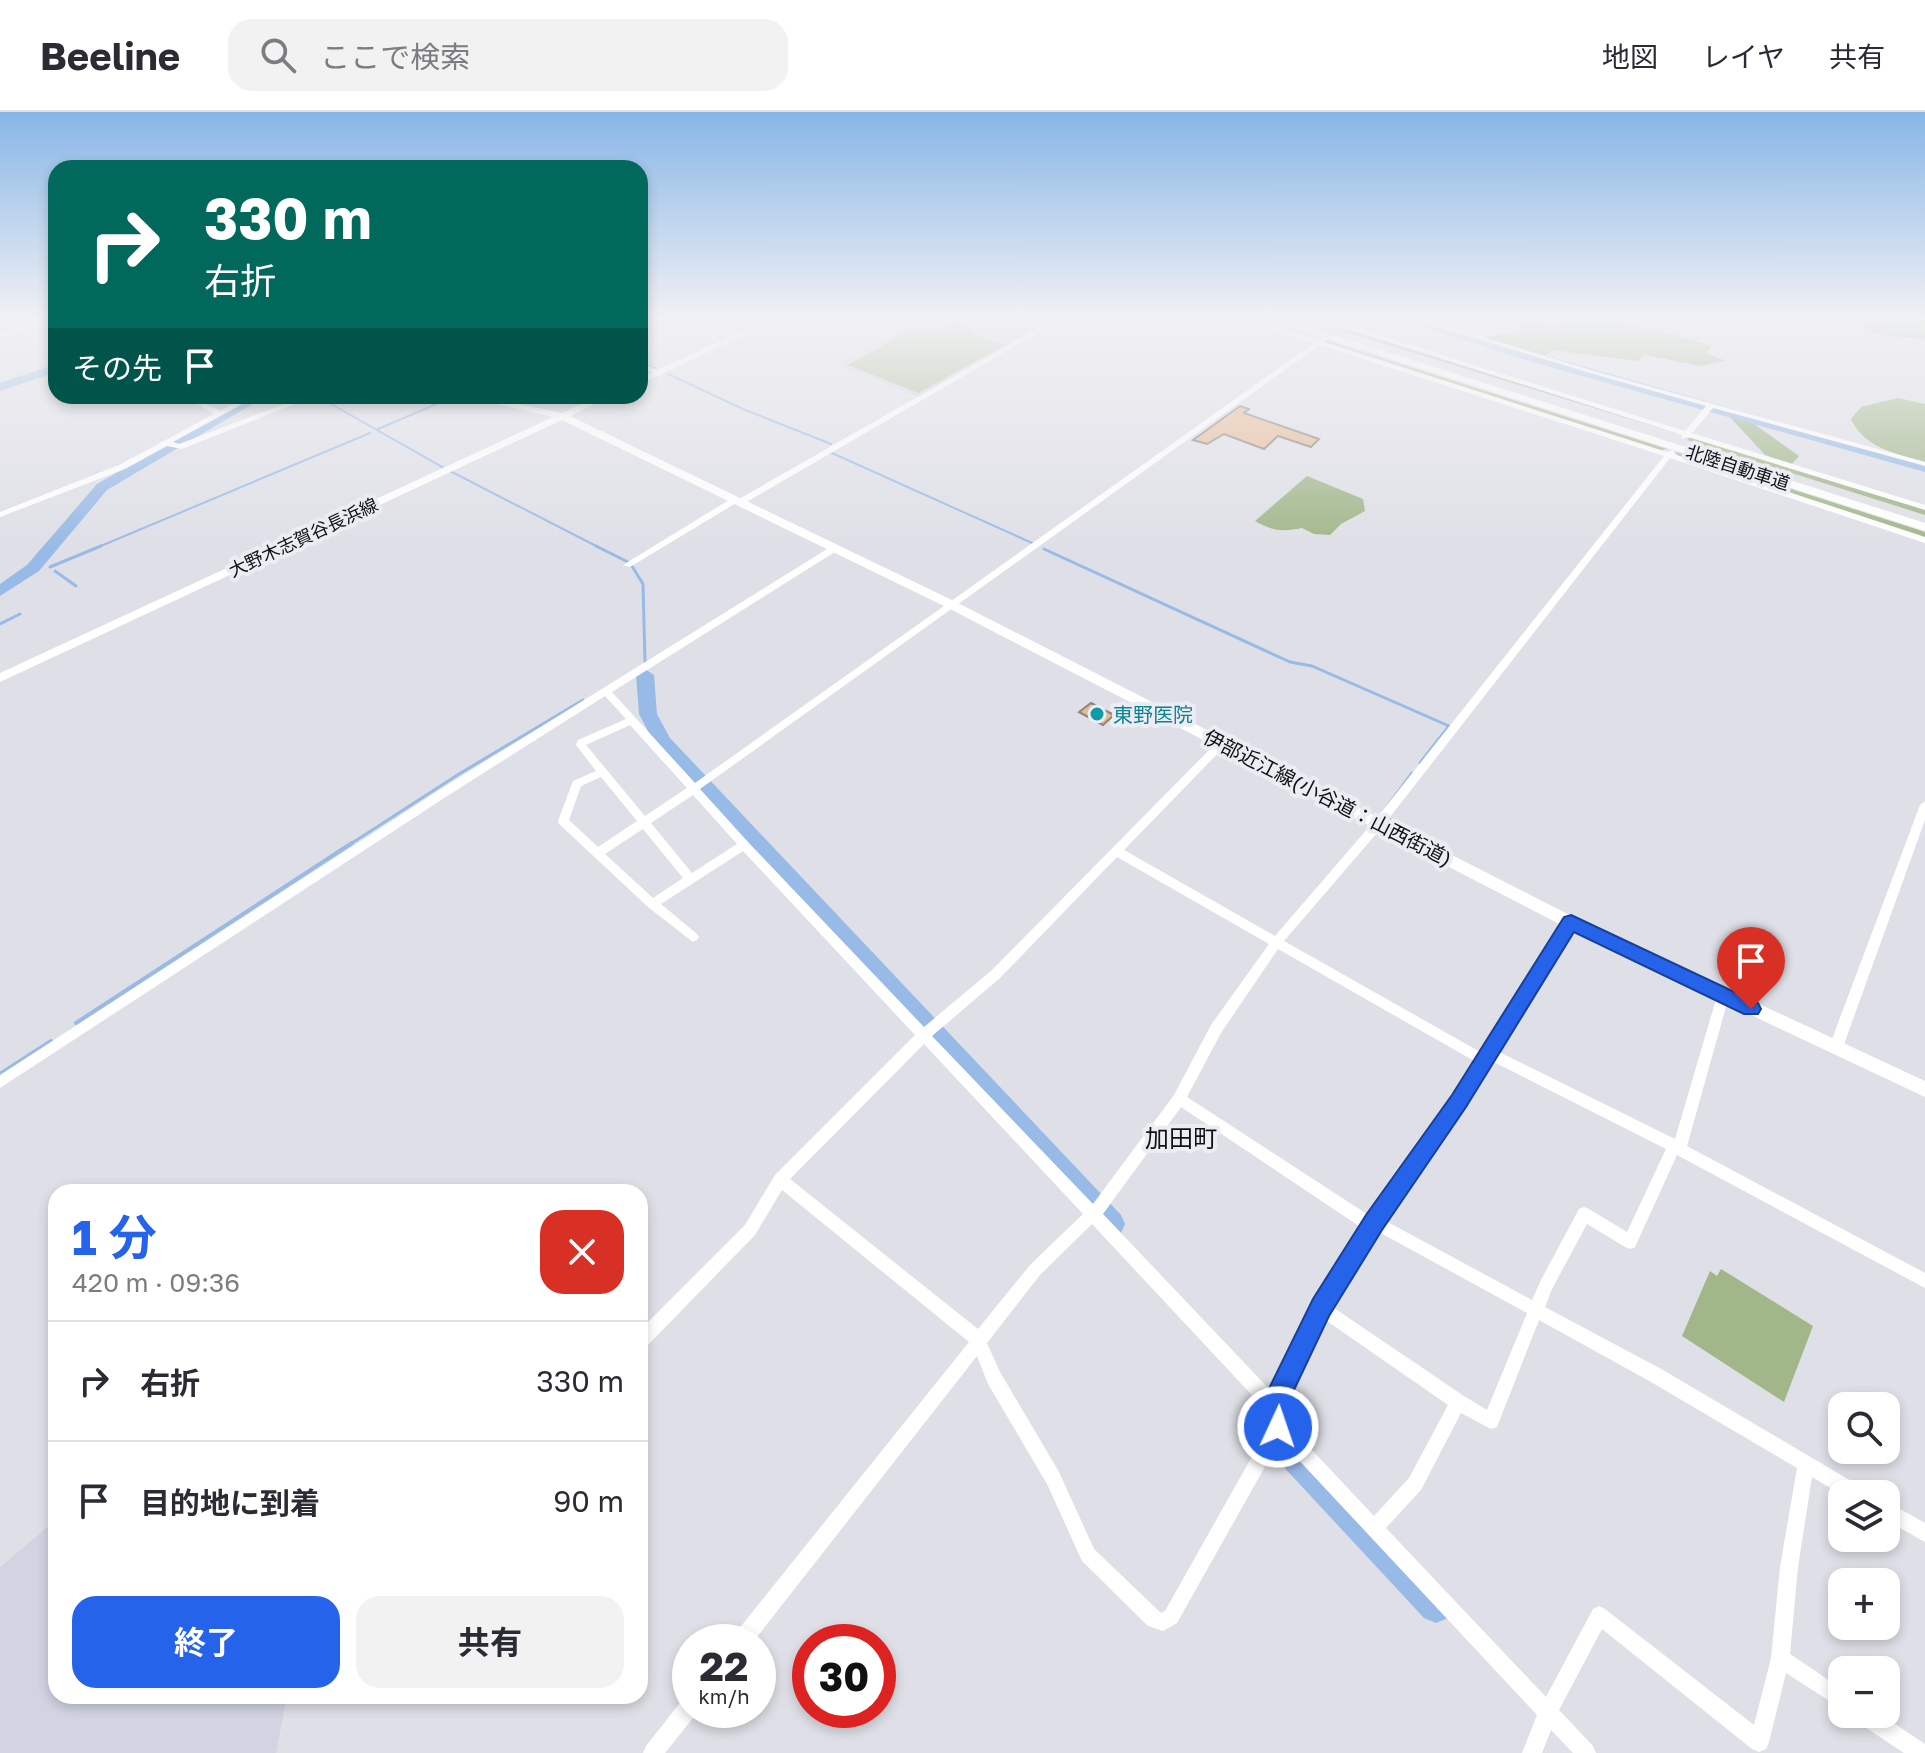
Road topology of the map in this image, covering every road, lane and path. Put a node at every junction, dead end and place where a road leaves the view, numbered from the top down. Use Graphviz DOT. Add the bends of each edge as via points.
graph roads {
  1 [pos="922,397"];
  2 [pos="1245,397"];
  3 [pos="1494,397"];
  4 [pos="1515,397"];
  5 [pos="1536,397"];
  6 [pos="1565,397"];
  7 [pos="1688,397"];
  8 [pos="203,404"];
  9 [pos="238,404"];
  10 [pos="290,404"];
  11 [pos="505,404"];
  12 [pos="588,404"];
  13 [pos="1709,407"];
  14 [pos="220,414"];
  15 [pos="562,416"];
  16 [pos="1686,435"];
  17 [pos="167,443"];
  18 [pos="1670,454"];
  19 [pos="1925,464"];
  20 [pos="737,501"];
  21 [pos="1925,508"];
  22 [pos="0,515"];
  23 [pos="1925,520"];
  24 [pos="1925,527"];
  25 [pos="1925,540"];
  26 [pos="835,548"];
  27 [pos="630,563"];
  28 [pos="952,605"];
  29 [pos="0,678"];
  30 [pos="607,692"];
  31 [pos="632,720"];
  32 [pos="1221,744"];
  33 [pos="602,772"];
  34 [pos="699,785"];
  35 [pos="1925,805"];
  36 [pos="645,821"];
  37 [pos="1379,823"];
  38 [pos="744,845"];
  39 [pos="1118,852"];
  40 [pos="597,854"];
  41 [pos="690,879"];
  42 [pos="652,904"];
  43 [pos="1576,925"];
  44 [pos="693,937"];
  45 [pos="1277,943"];
  46 [pos="1723,996"];
  47 [pos="929,1031"];
  48 [pos="1836,1047"];
  49 [pos="1487,1058"];
  50 [pos="0,1082"];
  51 [pos="1925,1089"];
  52 [pos="1179,1099"];
  53 [pos="1676,1147"];
  54 [pos="780,1180"];
  55 [pos="1096,1211"];
  56 [pos="1373,1224"];
  57 [pos="1925,1281"];
  58 [pos="1321,1308"];
  59 [pos="1537,1309"];
  60 [pos="648,1333"];
  61 [pos="979,1341"];
  62 [pos="1458,1402"];
  63 [pos="1273,1405"];
  64 [pos="1278,1427"];
  65 [pos="1806,1463"];
  66 [pos="1834,1480"];
  67 [pos="1900,1518"];
  68 [pos="1375,1528"];
  69 [pos="1925,1533"];
  70 [pos="755,1624"];
  71 [pos="1780,1658"];
  72 [pos="1828,1691"];
  73 [pos="1548,1712"];
  74 [pos="673,1728"];
  75 [pos="1884,1728"];
  76 [pos="653,1753"];
  77 [pos="1532,1753"];
  78 [pos="1586,1753"];
  79 [pos="1921,1753"];
  1 -- 20 [label="street"];
  2 -- 28 [label="street"];
  3 -- 18 [label="street"];
  4 -- 24 [label="highway, 北陸自動車道"];
  5 -- 23 [label="highway, 北陸自動車道"];
  6 -- 16 [label="street"];
  7 -- 19 [label="street"];
  8 -- 14 [label="street"];
  9 -- 14 [label="street"];
  10 -- 17 [label="street" via="179,447"];
  11 -- 15 [label="main road, 伊部近江線(小谷道：山西街道)"];
  12 -- 15 [label="main road, 大野木志賀谷長浜線"];
  13 -- 16 [label="street"];
  14 -- 17 [label="street"];
  15 -- 20 [label="main road, 伊部近江線(小谷道：山西街道)"];
  15 -- 29 [label="main road, 大野木志賀谷長浜線"];
  16 -- 21 [label="street"];
  17 -- 22 [label="street" via="122,467"];
  18 -- 25 [label="street"];
  18 -- 37 [label="street"];
  20 -- 26 [label="main road, 伊部近江線(小谷道：山西街道)"];
  20 -- 27 [label="street"];
  26 -- 28 [label="main road, 伊部近江線(小谷道：山西街道)"];
  26 -- 30 [label="street"];
  28 -- 32 [label="main road, 伊部近江線(小谷道：山西街道)"];
  28 -- 34 [label="street"];
  30 -- 31 [label="street"];
  30 -- 50 [label="street"];
  31 -- 33 [label="street" via="582,742"];
  31 -- 34 [label="street"];
  32 -- 37 [label="main road, 伊部近江線(小谷道：山西街道)"];
  32 -- 39 [label="street"];
  33 -- 36 [label="street"];
  33 -- 40 [label="street" via="577,784 563,821"];
  34 -- 36 [label="street"];
  34 -- 38 [label="street"];
  35 -- 48 [label="street"];
  36 -- 40 [label="street"];
  36 -- 41 [label="street"];
  37 -- 43 [label="main road, 伊部近江線(小谷道：山西街道)"];
  37 -- 45 [label="street"];
  38 -- 41 [label="street"];
  38 -- 47 [label="street"];
  39 -- 45 [label="street"];
  39 -- 47 [label="street" via="996,974"];
  40 -- 42 [label="street"];
  41 -- 42 [label="street"];
  42 -- 44 [label="street"];
  43 -- 46 [label="main road, 伊部近江線(小谷道：山西街道)"];
  43 -- 49 [label="street"];
  45 -- 49 [label="street"];
  45 -- 52 [label="street" via="1216,1029"];
  46 -- 48 [label="main road, 伊部近江線(小谷道：山西街道)"];
  46 -- 53 [label="street"];
  47 -- 54 [label="street"];
  47 -- 55 [label="street"];
  48 -- 51 [label="main road, 伊部近江線(小谷道：山西街道)"];
  49 -- 53 [label="street"];
  49 -- 56 [label="street"];
  52 -- 55 [label="street"];
  52 -- 56 [label="street"];
  53 -- 57 [label="street"];
  53 -- 59 [label="street" via="1630,1242 1584,1214"];
  54 -- 60 [label="street" via="750,1230"];
  54 -- 61 [label="street"];
  55 -- 61 [label="street" via="1035,1270"];
  55 -- 63 [label="street"];
  56 -- 58 [label="street"];
  56 -- 59 [label="street"];
  58 -- 62 [label="street"];
  58 -- 63 [label="street"];
  59 -- 62 [label="street" via="1491,1421"];
  59 -- 65 [label="street"];
  61 -- 64 [label="street" via="1088,1555 1154,1620 1171,1617"];
  61 -- 70 [label="street"];
  62 -- 68 [label="street" via="1415,1484"];
  63 -- 64 [label="street"];
  64 -- 68 [label="street"];
  65 -- 66 [label="street"];
  65 -- 71 [label="street"];
  67 -- 69 [label="street"];
  68 -- 73 [label="street"];
  71 -- 72 [label="street"];
  71 -- 73 [label="street" via="1759,1742 1599,1615"];
  73 -- 77 [label="street"];
  73 -- 78 [label="street"];
  74 -- 76 [label="street"];
  75 -- 79 [label="street"];
}
